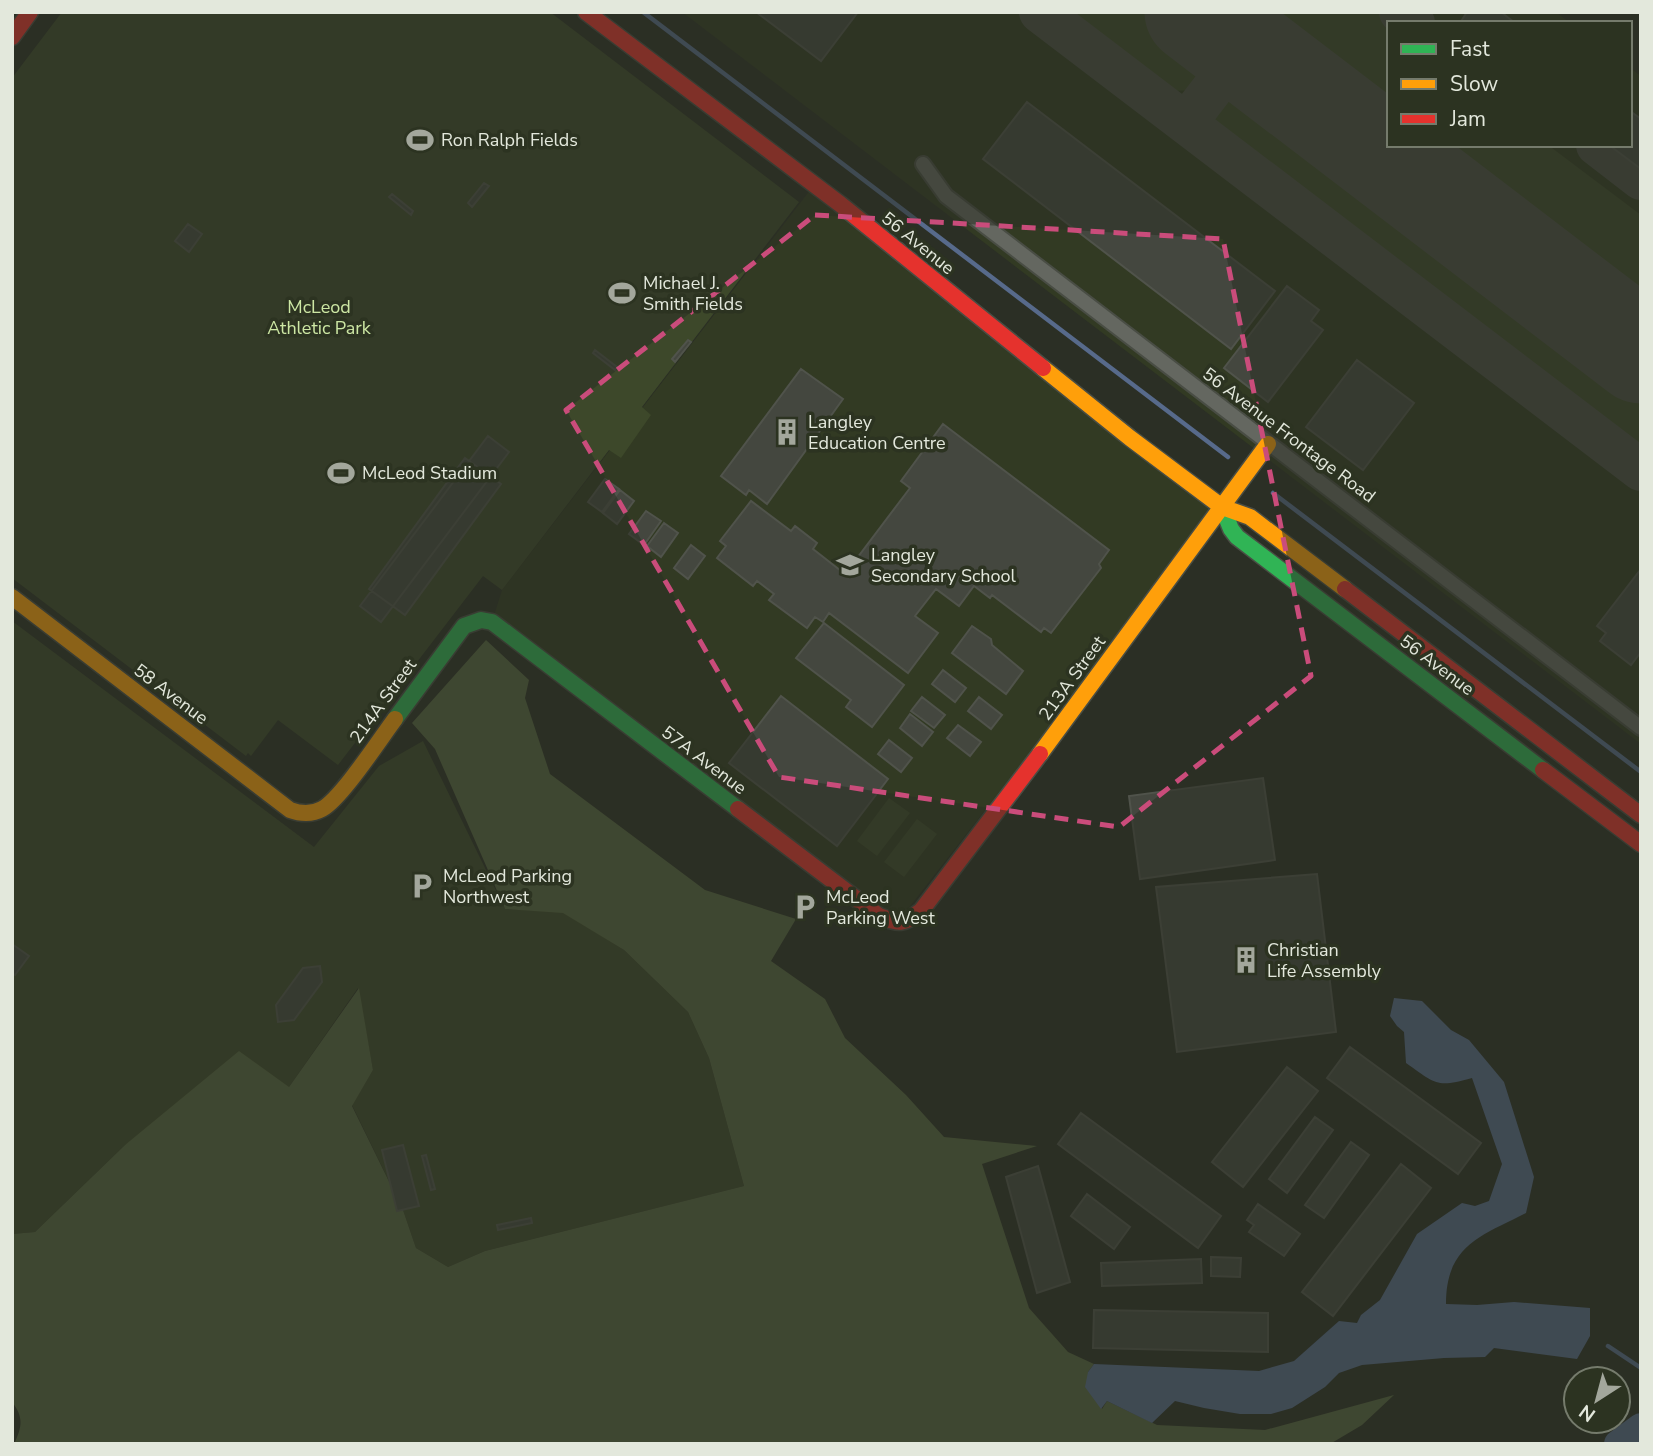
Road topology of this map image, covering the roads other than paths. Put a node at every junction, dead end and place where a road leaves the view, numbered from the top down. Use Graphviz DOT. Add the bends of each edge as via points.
graph roads {
  1 [pos="30,12"];
  2 [pos="586,12"];
  3 [pos="12,37"];
  4 [pos="923,164"];
  5 [pos="1268,444"];
  6 [pos="1222,507"];
  7 [pos="12,597"];
  8 [pos="492,622"];
  9 [pos="1641,727"];
  10 [pos="1635,810"];
  11 [pos="310,814"];
  12 [pos="1604,817"];
  13 [pos="1641,844"];
  14 [pos="897,923"];
  1 -- 3 [label="main road"];
  2 -- 6 [label="main road, 56 Avenue" via="840,204"];
  4 -- 5 [label="street, 56 Avenue Frontage Road" via="946,196"];
  5 -- 6 [label="main road, 213A Street"];
  5 -- 9 [label="street, 56 Avenue Frontage Road"];
  6 -- 10 [label="main road, 56 Avenue" via="1250,517"];
  6 -- 12 [label="main road, 56 Avenue" via="1237,537"];
  6 -- 14 [label="main road, 213A Street" via="989,824 921,911"];
  7 -- 11 [label="main road, 58 Avenue" via="290,810"];
  8 -- 11 [label="main road, 214A Street" via="481,620 464,626 333,802"];
  8 -- 14 [label="main road, 57A Avenue" via="867,907"];
  10 -- 12 [label="main road"];
  12 -- 13 [label="main road, 56 Avenue"];
}
